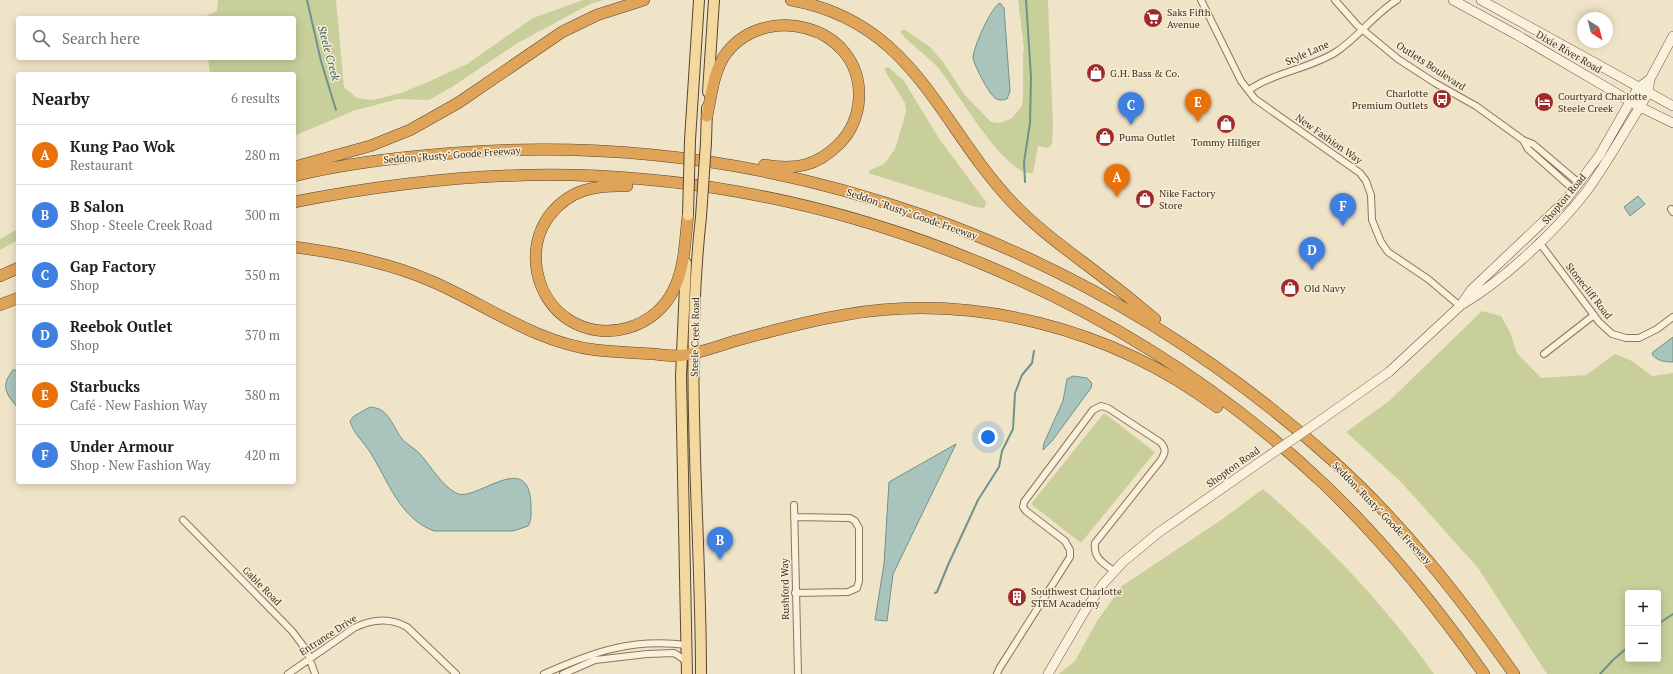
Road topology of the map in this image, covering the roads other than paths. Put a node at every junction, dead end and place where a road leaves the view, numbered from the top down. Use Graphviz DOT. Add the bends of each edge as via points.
graph roads {
  1 [pos="644,0"];
  2 [pos="699,0"];
  3 [pos="714,0"];
  4 [pos="792,0"];
  5 [pos="1201,0"];
  6 [pos="1335,0"];
  7 [pos="1388,0"];
  8 [pos="1397,0"];
  9 [pos="1453,0"];
  10 [pos="1481,0"];
  11 [pos="1384,8"];
  12 [pos="1363,30"];
  13 [pos="1673,36"];
  14 [pos="1650,79"];
  15 [pos="1638,88"];
  16 [pos="1249,90"];
  17 [pos="1648,93"];
  18 [pos="1630,101"];
  19 [pos="1673,106"];
  20 [pos="1640,107"];
  21 [pos="707,116"];
  22 [pos="1673,123"];
  23 [pos="1523,140"];
  24 [pos="723,163"];
  25 [pos="296,166"];
  26 [pos="296,176"];
  27 [pos="1577,187"];
  28 [pos="739,193"];
  29 [pos="296,202"];
  30 [pos="688,215"];
  31 [pos="1539,242"];
  32 [pos="296,247"];
  33 [pos="16,269"];
  34 [pos="0,276"];
  35 [pos="16,299"];
  36 [pos="0,305"];
  37 [pos="16,305"];
  38 [pos="1460,306"];
  39 [pos="0,310"];
  40 [pos="1594,315"];
  41 [pos="1673,317"];
  42 [pos="694,353"];
  43 [pos="1544,354"];
  44 [pos="682,356"];
  45 [pos="1206,359"];
  46 [pos="1326,487"];
  47 [pos="794,505"];
  48 [pos="794,517"];
  49 [pos="183,520"];
  50 [pos="685,543"];
  51 [pos="1114,571"];
  52 [pos="795,593"];
  53 [pos="700,642"];
  54 [pos="687,645"];
  55 [pos="310,658"];
  56 [pos="687,670"];
  57 [pos="288,674"];
  58 [pos="315,674"];
  59 [pos="456,674"];
  60 [pos="544,674"];
  61 [pos="562,674"];
  62 [pos="694,674"];
  63 [pos="701,674"];
  64 [pos="798,674"];
  65 [pos="997,674"];
  66 [pos="1048,674"];
  67 [pos="1484,674"];
  68 [pos="1514,674"];
  1 -- 25 [label="highway" via="597,15 562,32 458,103 410,130 370,146"];
  2 -- 30 [label="main road, Steele Creek Road, bridge"];
  3 -- 21 [label="main road, Steele Creek Road"];
  4 -- 45 [label="highway" via="841,15 871,32 895,51 924,84 995,182 1025,215"];
  5 -- 16 [label="street, New Fashion Way" via="1241,81"];
  6 -- 12 [label="street, Outlets Boulevard"];
  7 -- 11 [label="street, Style Lane"];
  8 -- 11 [label="street, Style Lane"];
  9 -- 18 [label="street, Dixie River Road"];
  10 -- 15 [label="street, Dixie River Road"];
  11 -- 12 [label="street, Style Lane"];
  12 -- 16 [label="street, Style Lane" via="1322,60 1266,80"];
  12 -- 23 [label="street, Outlets Boulevard" via="1398,59 1476,106"];
  13 -- 14 [label="street, Shopton Road"];
  14 -- 15 [label="street, Shopton Road"];
  14 -- 17 [label="street, Shopton Road"];
  15 -- 17 [label="street, Dixie River Road"];
  15 -- 18 [label="street, Shopton Road"];
  16 -- 38 [label="street, New Fashion Way" via="1255,99 1360,174 1366,181 1371,195 1372,220 1388,252 1428,279"];
  17 -- 19 [label="street, Dixie River Road"];
  17 -- 20 [label="street, Shopton Road"];
  18 -- 20 [label="street, Dixie River Road"];
  18 -- 27 [label="street, Shopton Road" via="1599,156"];
  20 -- 22 [label="street, Dixie River Road"];
  20 -- 31 [label="street, Shopton Road" via="1586,191 1565,217"];
  21 -- 24 [label="highway" via="715,77 724,57 747,33 765,25 796,22 817,29 827,34 842,48 855,70 859,92 853,123 841,142 826,155 811,164 790,168"];
  21 -- 42 [label="main road, Steele Creek Road, bridge" via="702,217 697,258"];
  23 -- 27 [label="street, Outlets Boulevard" via="1533,144"];
  23 -- 27 [label="street, Outlets Boulevard" via="1528,149"];
  24 -- 26 [label="highway, Seddon \"Rusty\" Goode Freeway" via="621,152 512,149 383,160"];
  24 -- 45 [label="highway, Seddon \"Rusty\" Goode Freeway" via="829,187 974,234 1075,280 1156,326"];
  27 -- 31 [label="street" via="1563,211 1540,235"];
  27 -- 38 [label="street, Shopton Road" via="1471,290"];
  28 -- 29 [label="highway" via="637,179 573,175 505,176 445,179"];
  28 -- 30 [label="highway" via="607,185 573,195 550,215 537,243 535,260 541,287 554,307 569,320 593,329 611,331 637,325 662,308 674,289 681,267"];
  28 -- 46 [label="highway" via="822,211 906,235 1048,293 1132,339 1193,380 1249,421"];
  30 -- 44 [label="main road, Steele Creek Road"];
  31 -- 38 [label="street, Shopton Road" via="1500,279"];
  31 -- 40 [label="street, Stonecliff Road"];
  32 -- 44 [label="highway" via="350,255 404,271 431,281 536,333 567,344 594,350"];
  33 -- 34 [label="highway"];
  35 -- 36 [label="highway"];
  37 -- 39 [label="highway"];
  38 -- 51 [label="street, Shopton Road, bridge" via="1388,372 1158,533"];
  40 -- 41 [label="street, Stonecliff Road" via="1612,334 1632,339 1647,335"];
  40 -- 43 [label="street"];
  42 -- 44 [label="highway"];
  42 -- 46 [label="highway" via="808,323 868,312 916,308 1010,316 1086,338 1155,368 1210,401"];
  42 -- 53 [label="main road, Steele Creek Road"];
  44 -- 50 [label="main road, Steele Creek Road"];
  45 -- 68 [label="highway, Seddon \"Rusty\" Goode Freeway" via="1297,430 1361,489 1440,574"];
  46 -- 67 [label="highway" via="1419,587"];
  47 -- 48 [label="street, Rushford Way"];
  48 -- 52 [label="street, Rushford Way"];
  48 -- 52 [label="street" via="850,518 859,528 857,588 848,592"];
  49 -- 55 [label="street, Gable Road" via="292,631"];
  50 -- 53 [label="main road" via="693,605 694,637"];
  50 -- 54 [label="main road, Steele Creek Road"];
  51 -- 65 [label="street" via="1097,558 1095,543 1161,460 1165,450 1160,442 1101,406 1093,410 1024,502 1023,507 1026,511 1065,541 1070,550 1070,557"];
  51 -- 66 [label="street, Shopton Road" via="1086,609"];
  52 -- 64 [label="street, Rushford Way"];
  53 -- 63 [label="main road, Steele Creek Road"];
  54 -- 56 [label="main road, Steele Creek Road"];
  54 -- 60 [label="street" via="673,643 612,648"];
  54 -- 62 [label="main road" via="694,655"];
  55 -- 57 [label="street, Entrance Drive"];
  55 -- 58 [label="street, Gable Road"];
  55 -- 59 [label="street, Entrance Drive" via="363,623 391,620 399,622 415,633"];
  56 -- 61 [label="street" via="682,658 674,653 595,660"];
}
